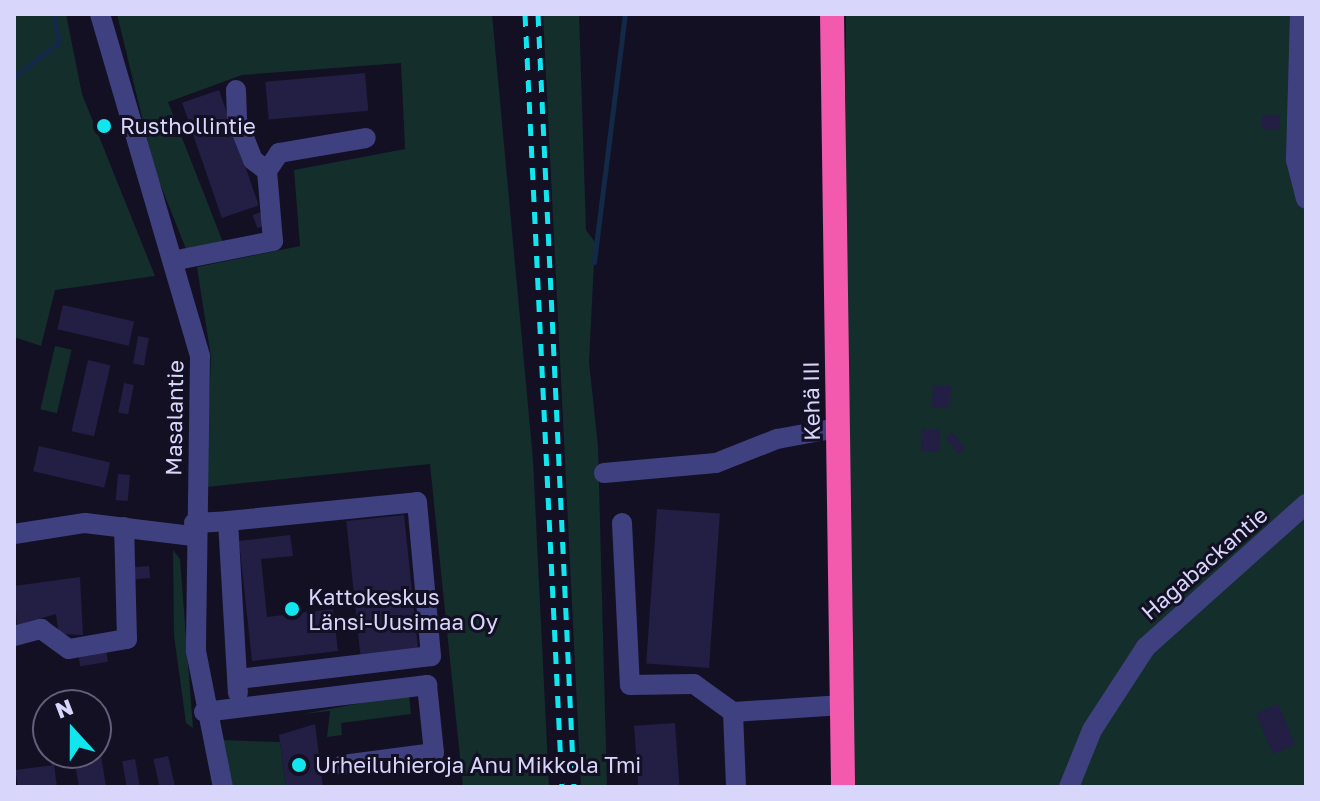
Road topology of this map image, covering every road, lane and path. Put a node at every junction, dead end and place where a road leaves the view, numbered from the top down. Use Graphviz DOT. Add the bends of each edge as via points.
graph roads {
  1 [pos="100,14"];
  2 [pos="832,14"];
  3 [pos="1300,14"];
  4 [pos="236,90"];
  5 [pos="366,138"];
  6 [pos="267,171"];
  7 [pos="1306,199"];
  8 [pos="177,260"];
  9 [pos="837,428"];
  10 [pos="604,473"];
  11 [pos="1306,504"];
  12 [pos="228,521"];
  13 [pos="622,523"];
  14 [pos="124,527"];
  15 [pos="193,529"];
  16 [pos="14,534"];
  17 [pos="14,636"];
  18 [pos="239,679"];
  19 [pos="843,705"];
  20 [pos="234,708"];
  21 [pos="204,712"];
  22 [pos="733,712"];
  23 [pos="343,765"];
  24 [pos="223,787"];
  25 [pos="736,787"];
  26 [pos="843,787"];
  27 [pos="1069,787"];
  1 -- 8 [label="street, Masalantie" via="127,119"];
  2 -- 9 [label="highway, Kehä III"];
  3 -- 7 [label="street" via="1296,160"];
  4 -- 6 [label="street" via="237,120 253,160"];
  5 -- 6 [label="street" via="279,153"];
  6 -- 8 [label="street" via="273,241"];
  8 -- 15 [label="street, Masalantie" via="200,357"];
  9 -- 10 [label="street" via="789,435 716,463"];
  9 -- 19 [label="highway, Kehä III"];
  11 -- 27 [label="street, Hagabackantie" via="1146,647 1092,730"];
  12 -- 15 [label="street"];
  12 -- 18 [label="street"];
  12 -- 18 [label="street" via="417,502 431,656"];
  13 -- 22 [label="street" via="630,685 694,684"];
  14 -- 15 [label="street"];
  14 -- 16 [label="street" via="85,523"];
  14 -- 17 [label="street" via="127,639 69,649 41,629"];
  15 -- 21 [label="street, Masalantie"];
  18 -- 20 [label="street"];
  19 -- 22 [label="street"];
  19 -- 26 [label="highway, Kehä III"];
  20 -- 21 [label="street"];
  20 -- 23 [label="street" via="427,685 434,753"];
  21 -- 24 [label="street, Masalantie"];
  22 -- 25 [label="street"];
}
